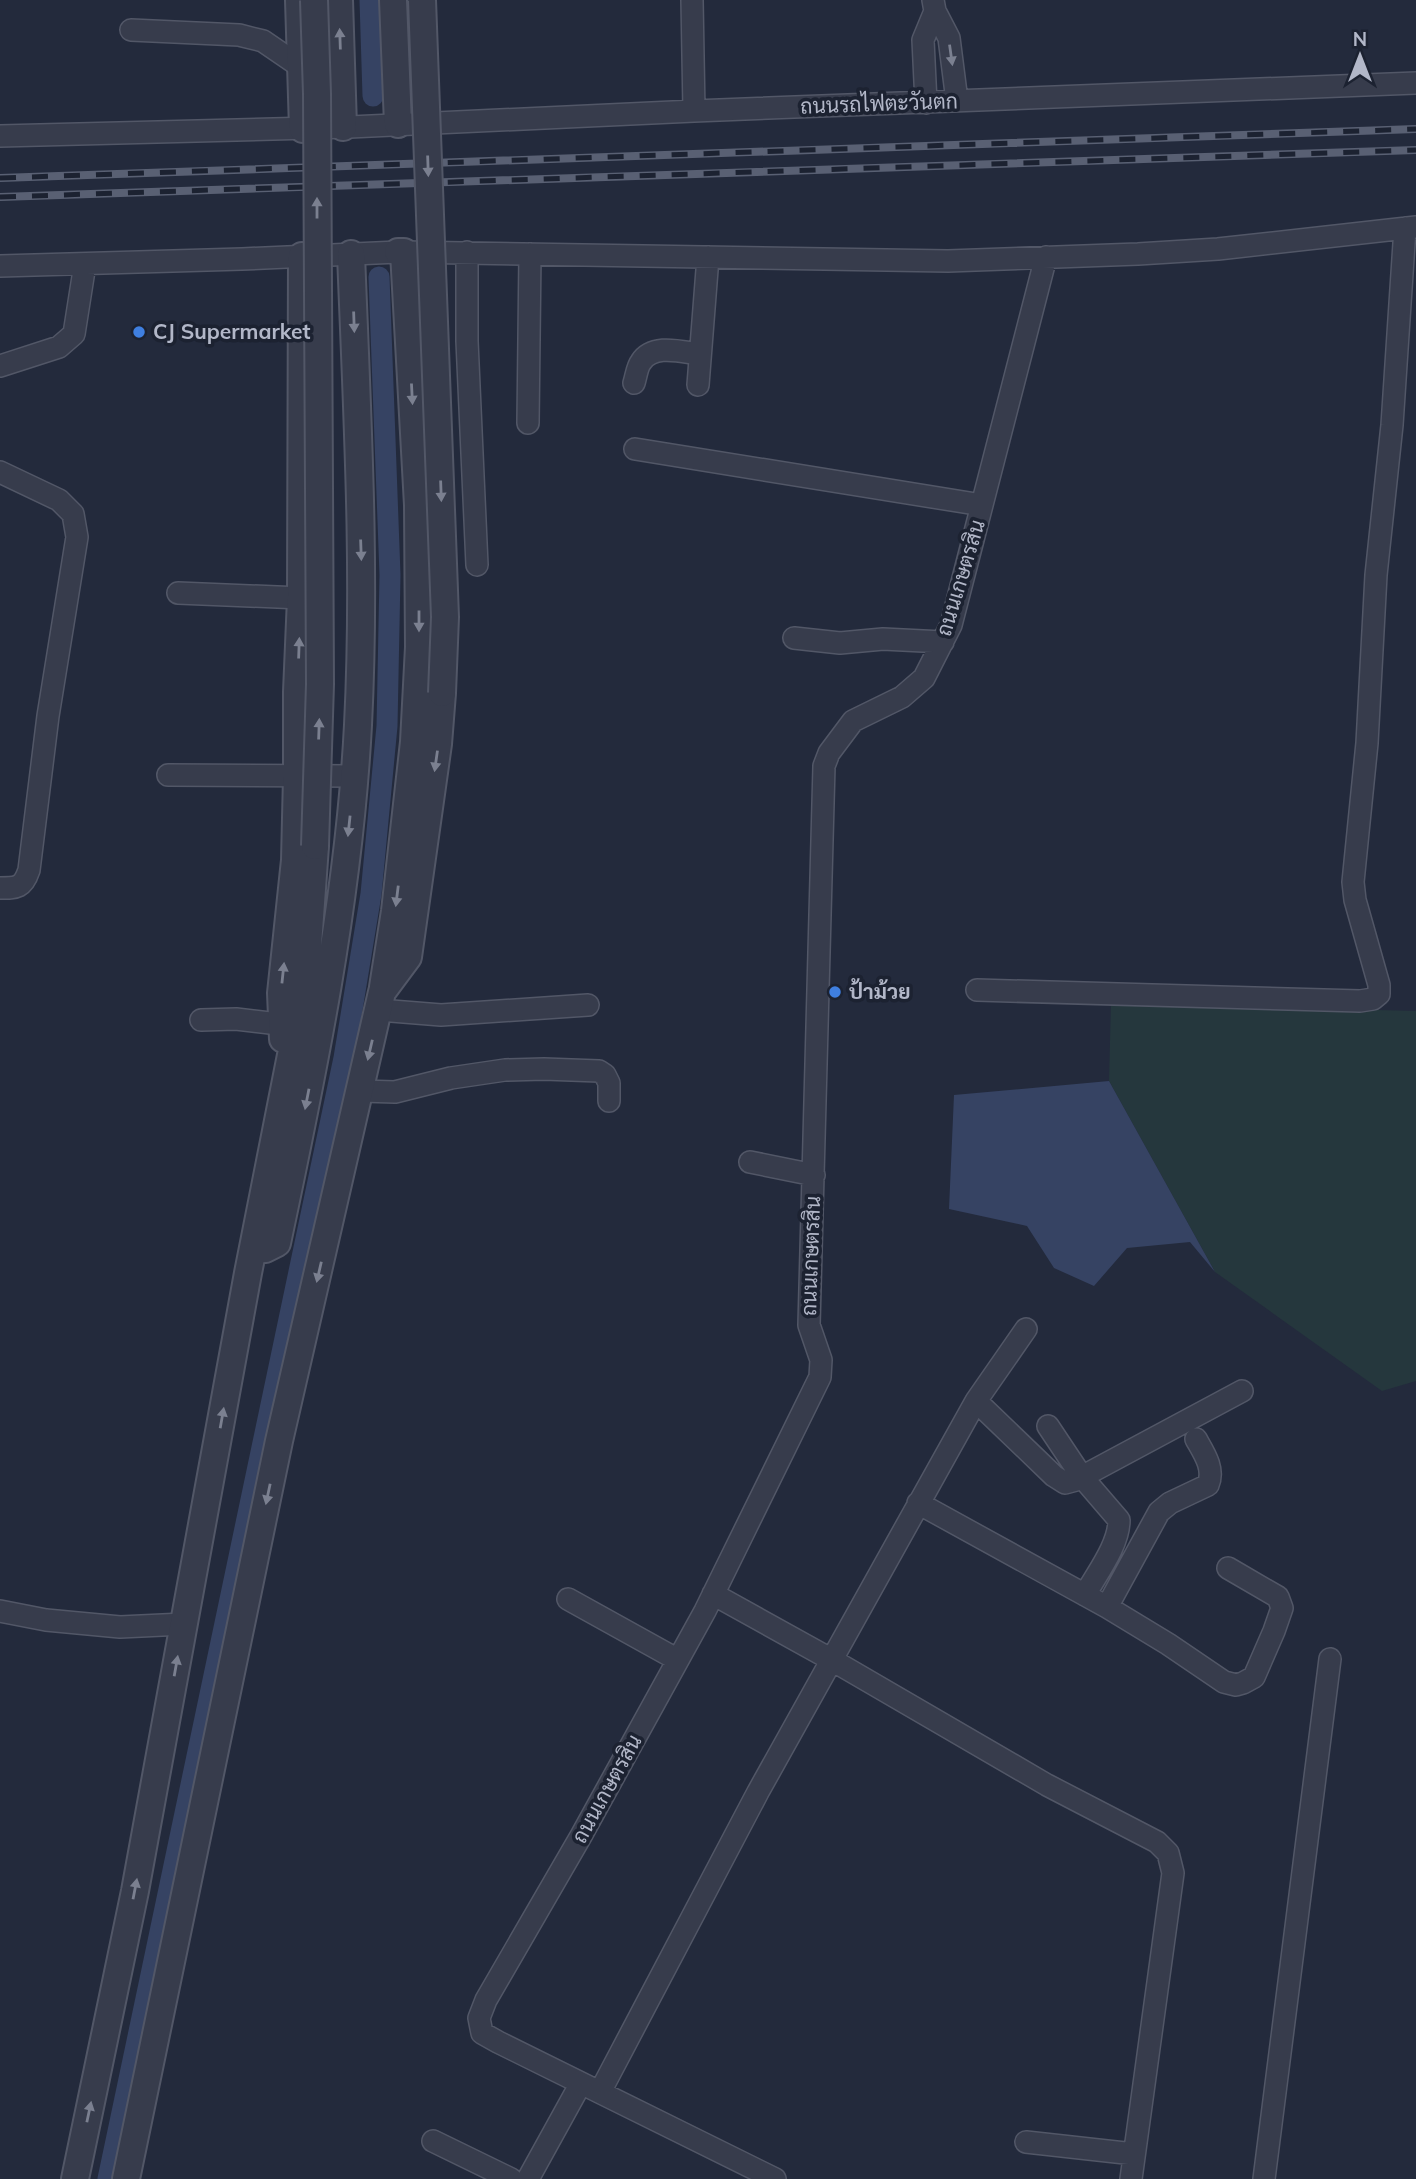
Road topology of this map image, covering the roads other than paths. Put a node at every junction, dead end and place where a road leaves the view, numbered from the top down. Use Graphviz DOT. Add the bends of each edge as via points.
graph roads {
  1 [pos="299,0"];
  2 [pos="314,0"];
  3 [pos="339,0"];
  4 [pos="393,0"];
  5 [pos="422,0"];
  6 [pos="692,0"];
  7 [pos="934,6"];
  8 [pos="131,30"];
  9 [pos="395,48"];
  10 [pos="301,73"];
  11 [pos="341,77"];
  12 [pos="1416,83"];
  13 [pos="957,101"];
  14 [pos="926,103"];
  15 [pos="694,111"];
  16 [pos="441,122"];
  17 [pos="398,124"];
  18 [pos="343,127"];
  19 [pos="303,129"];
  20 [pos="0,136"];
  21 [pos="1410,227"];
  22 [pos="401,252"];
  23 [pos="467,252"];
  24 [pos="351,254"];
  25 [pos="530,254"];
  26 [pos="302,256"];
  27 [pos="708,257"];
  28 [pos="1046,257"];
  29 [pos="85,264"];
  30 [pos="0,266"];
  31 [pos="700,354"];
  32 [pos="0,366"];
  33 [pos="634,383"];
  34 [pos="698,385"];
  35 [pos="528,423"];
  36 [pos="635,449"];
  37 [pos="0,472"];
  38 [pos="982,505"];
  39 [pos="477,565"];
  40 [pos="178,593"];
  41 [pos="301,598"];
  42 [pos="794,638"];
  43 [pos="943,642"];
  44 [pos="168,775"];
  45 [pos="297,776"];
  46 [pos="354,776"];
  47 [pos="0,888"];
  48 [pos="977,990"];
  49 [pos="381,1001"];
  50 [pos="588,1005"];
  51 [pos="201,1020"];
  52 [pos="289,1025"];
  53 [pos="361,1091"];
  54 [pos="609,1101"];
  55 [pos="750,1162"];
  56 [pos="814,1175"];
  57 [pos="253,1250"];
  58 [pos="1026,1329"];
  59 [pos="1242,1391"];
  60 [pos="976,1401"];
  61 [pos="1048,1426"];
  62 [pos="1196,1439"];
  63 [pos="1082,1477"];
  64 [pos="918,1503"];
  65 [pos="1228,1568"];
  66 [pos="713,1594"];
  67 [pos="1085,1595"];
  68 [pos="568,1599"];
  69 [pos="1107,1607"];
  70 [pos="0,1611"];
  71 [pos="184,1624"];
  72 [pos="1330,1659"];
  73 [pos="678,1660"];
  74 [pos="832,1660"];
  75 [pos="590,2088"];
  76 [pos="433,2141"];
  77 [pos="1026,2142"];
  78 [pos="1135,2154"];
  79 [pos="75,2179"];
  80 [pos="126,2179"];
  81 [pos="511,2179"];
  82 [pos="528,2179"];
  83 [pos="775,2179"];
  84 [pos="1131,2179"];
  85 [pos="1264,2179"];
  1 -- 10 [label="street"];
  52 -- 2 [label="street, one-way, bridge" via="307,958 316,846 320,684"];
  11 -- 3 [label="street, one-way"];
  4 -- 9 [label="street"];
  5 -- 49 [label="street, one-way, bridge" via="445,617 442,693 408,957"];
  6 -- 15 [label="street"];
  7 -- 13 [label="street, one-way" via="948,38"];
  7 -- 14 [label="street" via="923,40"];
  8 -- 10 [label="street" via="239,35 263,41"];
  9 -- 16 [label="street"];
  9 -- 17 [label="street"];
  10 -- 11 [label="street"];
  10 -- 19 [label="street"];
  11 -- 18 [label="street"];
  12 -- 13 [label="street, ถนนรถไฟตะวันตก"];
  13 -- 14 [label="street, ถนนรถไฟตะวันตก"];
  14 -- 15 [label="street, ถนนรถไฟตะวันตก"];
  15 -- 16 [label="street, ถนนรถไฟตะวันตก"];
  16 -- 17 [label="street, ถนนรถไฟตะวันตก"];
  17 -- 18 [label="street, ถนนรถไฟตะวันตก"];
  18 -- 19 [label="street, ถนนรถไฟตะวันตก"];
  19 -- 20 [label="street, ถนนรถไฟตะวันตก"];
  21 -- 28 [label="street" via="1218,248"];
  21 -- 48 [label="street" via="1376,575 1367,743 1353,882 1379,994 1360,1001"];
  22 -- 23 [label="street"];
  22 -- 24 [label="street"];
  22 -- 49 [label="street, one-way" via="418,505 419,647 414,742"];
  23 -- 25 [label="street"];
  23 -- 39 [label="street"];
  24 -- 26 [label="street"];
  24 -- 46 [label="street, one-way" via="362,576"];
  25 -- 27 [label="street"];
  25 -- 35 [label="street"];
  26 -- 29 [label="street"];
  26 -- 41 [label="street"];
  27 -- 28 [label="street" via="948,261"];
  27 -- 31 [label="street"];
  28 -- 38 [label="street, ถนนเกษตรสิน"];
  29 -- 30 [label="street"];
  29 -- 32 [label="street" via="74,334 59,347"];
  31 -- 33 [label="street" via="667,350 649,355 640,362"];
  31 -- 34 [label="street"];
  36 -- 38 [label="street"];
  37 -- 47 [label="street" via="59,500 73,514 77,537 29,870 26,881 17,888"];
  38 -- 43 [label="street, ถนนเกษตรสิน"];
  40 -- 41 [label="street"];
  45 -- 41 [label="street, one-way"];
  42 -- 43 [label="street" via="840,643 883,639"];
  43 -- 56 [label="street, ถนนเกษตรสิน" via="924,678 902,697 853,721 824,766"];
  44 -- 45 [label="street"];
  45 -- 46 [label="street"];
  52 -- 45 [label="street, one-way" via="281,993 295,860"];
  46 -- 57 [label="street, one-way" via="342,891 303,1123 277,1243"];
  49 -- 50 [label="street" via="441,1016"];
  49 -- 53 [label="street, one-way"];
  51 -- 52 [label="street"];
  52 -- 57 [label="street" via="289,1065"];
  53 -- 54 [label="street" via="396,1092 505,1070 599,1071 609,1083"];
  53 -- 80 [label="street, one-way" via="279,1441"];
  55 -- 56 [label="street"];
  56 -- 66 [label="street, ถนนเกษตรสิน" via="809,1325 821,1360 821,1377"];
  71 -- 57 [label="street, one-way"];
  58 -- 60 [label="street"];
  59 -- 63 [label="street"];
  60 -- 63 [label="street" via="1054,1476 1065,1483"];
  60 -- 64 [label="street"];
  61 -- 63 [label="street"];
  62 -- 69 [label="street" via="1211,1472 1208,1485 1159,1513"];
  63 -- 67 [label="street" via="1119,1520 1109,1552"];
  64 -- 67 [label="street"];
  64 -- 74 [label="street"];
  65 -- 69 [label="street" via="1281,1602 1281,1614 1260,1665 1243,1683 1224,1682"];
  66 -- 73 [label="street, ถนนเกษตรสิน"];
  66 -- 74 [label="street"];
  67 -- 69 [label="street"];
  68 -- 73 [label="street"];
  70 -- 71 [label="street" via="120,1627"];
  79 -- 71 [label="street, one-way"];
  72 -- 85 [label="street"];
  73 -- 75 [label="street, ถนนเกษตรสิน" via="479,2018 482,2033"];
  74 -- 75 [label="street"];
  74 -- 78 [label="street" via="1047,1785 1157,1842 1168,1853 1173,1873"];
  75 -- 82 [label="street"];
  75 -- 83 [label="street, ถนนเกษตรสิน"];
  76 -- 81 [label="street"];
  77 -- 78 [label="street"];
  78 -- 84 [label="street"];
}
